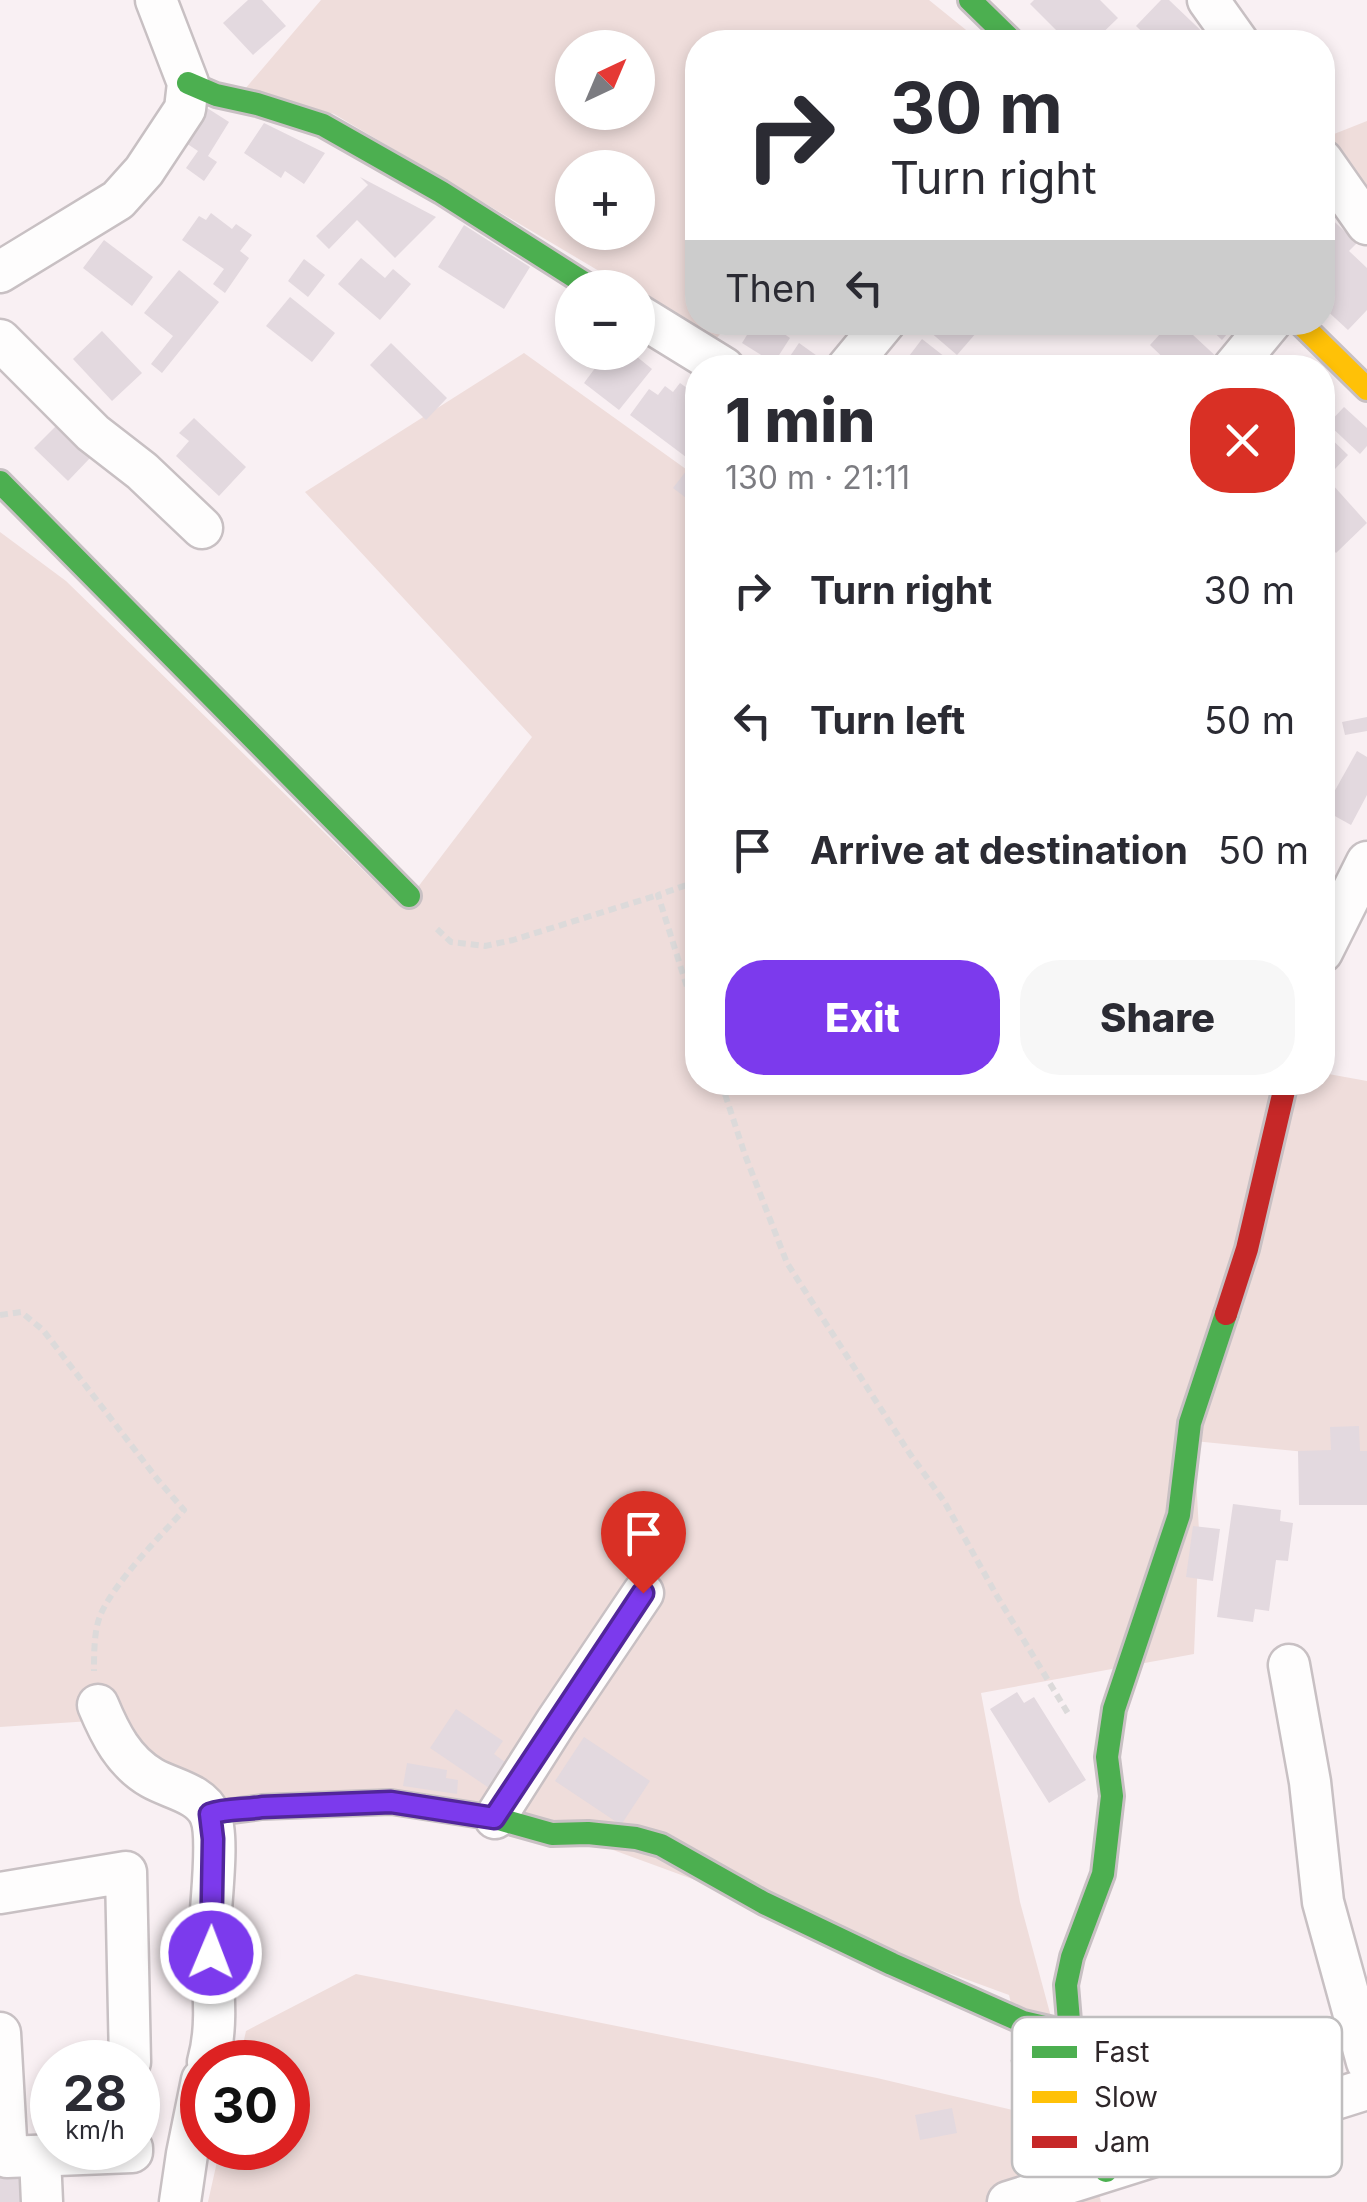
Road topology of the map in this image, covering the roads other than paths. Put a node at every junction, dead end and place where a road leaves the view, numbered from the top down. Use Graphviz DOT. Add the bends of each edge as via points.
graph roads {
  1 [pos="156,0"];
  2 [pos="970,0"];
  3 [pos="1208,0"];
  4 [pos="1001,30"];
  5 [pos="1229,30"];
  6 [pos="188,84"];
  7 [pos="1335,178"];
  8 [pos="1367,224"];
  9 [pos="564,270"];
  10 [pos="0,272"];
  11 [pos="655,326"];
  12 [pos="874,335"];
  13 [pos="1261,335"];
  14 [pos="1312,335"];
  15 [pos="0,340"];
  16 [pos="702,355"];
  17 [pos="858,355"];
  18 [pos="1244,355"];
  19 [pos="1332,355"];
  20 [pos="1335,358"];
  21 [pos="1367,390"];
  22 [pos="0,482"];
  23 [pos="202,528"];
  24 [pos="1367,862"];
  25 [pos="409,896"];
  26 [pos="1335,926"];
  27 [pos="1283,1095"];
  28 [pos="643,1593"];
  29 [pos="1289,1665"];
  30 [pos="98,1705"];
  31 [pos="210,1814"];
  32 [pos="494,1818"];
  33 [pos="0,1893"];
  34 [pos="1012,2017"];
  35 [pos="1069,2017"];
  36 [pos="0,2033"];
  37 [pos="130,2040"];
  38 [pos="213,2040"];
  39 [pos="1367,2062"];
  40 [pos="1367,2089"];
  41 [pos="1342,2097"];
  42 [pos="30,2157"];
  43 [pos="41,2170"];
  44 [pos="185,2170"];
  45 [pos="1087,2177"];
  46 [pos="42,2202"];
  47 [pos="180,2202"];
  48 [pos="1008,2202"];
  1 -- 6 [label="street"];
  2 -- 4 [label="street"];
  3 -- 5 [label="street"];
  6 -- 9 [label="street" via="322,125"];
  6 -- 10 [label="street" via="185,109 118,200"];
  7 -- 8 [label="street"];
  11 -- 16 [label="street"];
  12 -- 17 [label="street"];
  13 -- 18 [label="street"];
  14 -- 19 [label="street"];
  15 -- 23 [label="street"];
  20 -- 21 [label="street"];
  22 -- 25 [label="street"];
  24 -- 26 [label="street"];
  27 -- 35 [label="street" via="1247,1249 1190,1423 1178,1514 1114,1709 1103,1874 1072,1957"];
  28 -- 32 [label="street"];
  29 -- 39 [label="street" via="1322,1902"];
  30 -- 31 [label="street" via="134,1765 192,1795"];
  31 -- 32 [label="street" via="391,1802"];
  31 -- 38 [label="street"];
  32 -- 34 [label="street" via="552,1834 660,1845 764,1902"];
  33 -- 37 [label="street" via="126,1872"];
  36 -- 42 [label="street" via="7,2157"];
  40 -- 41 [label="street"];
  43 -- 46 [label="street"];
  44 -- 47 [label="street"];
  45 -- 48 [label="street"];
}
